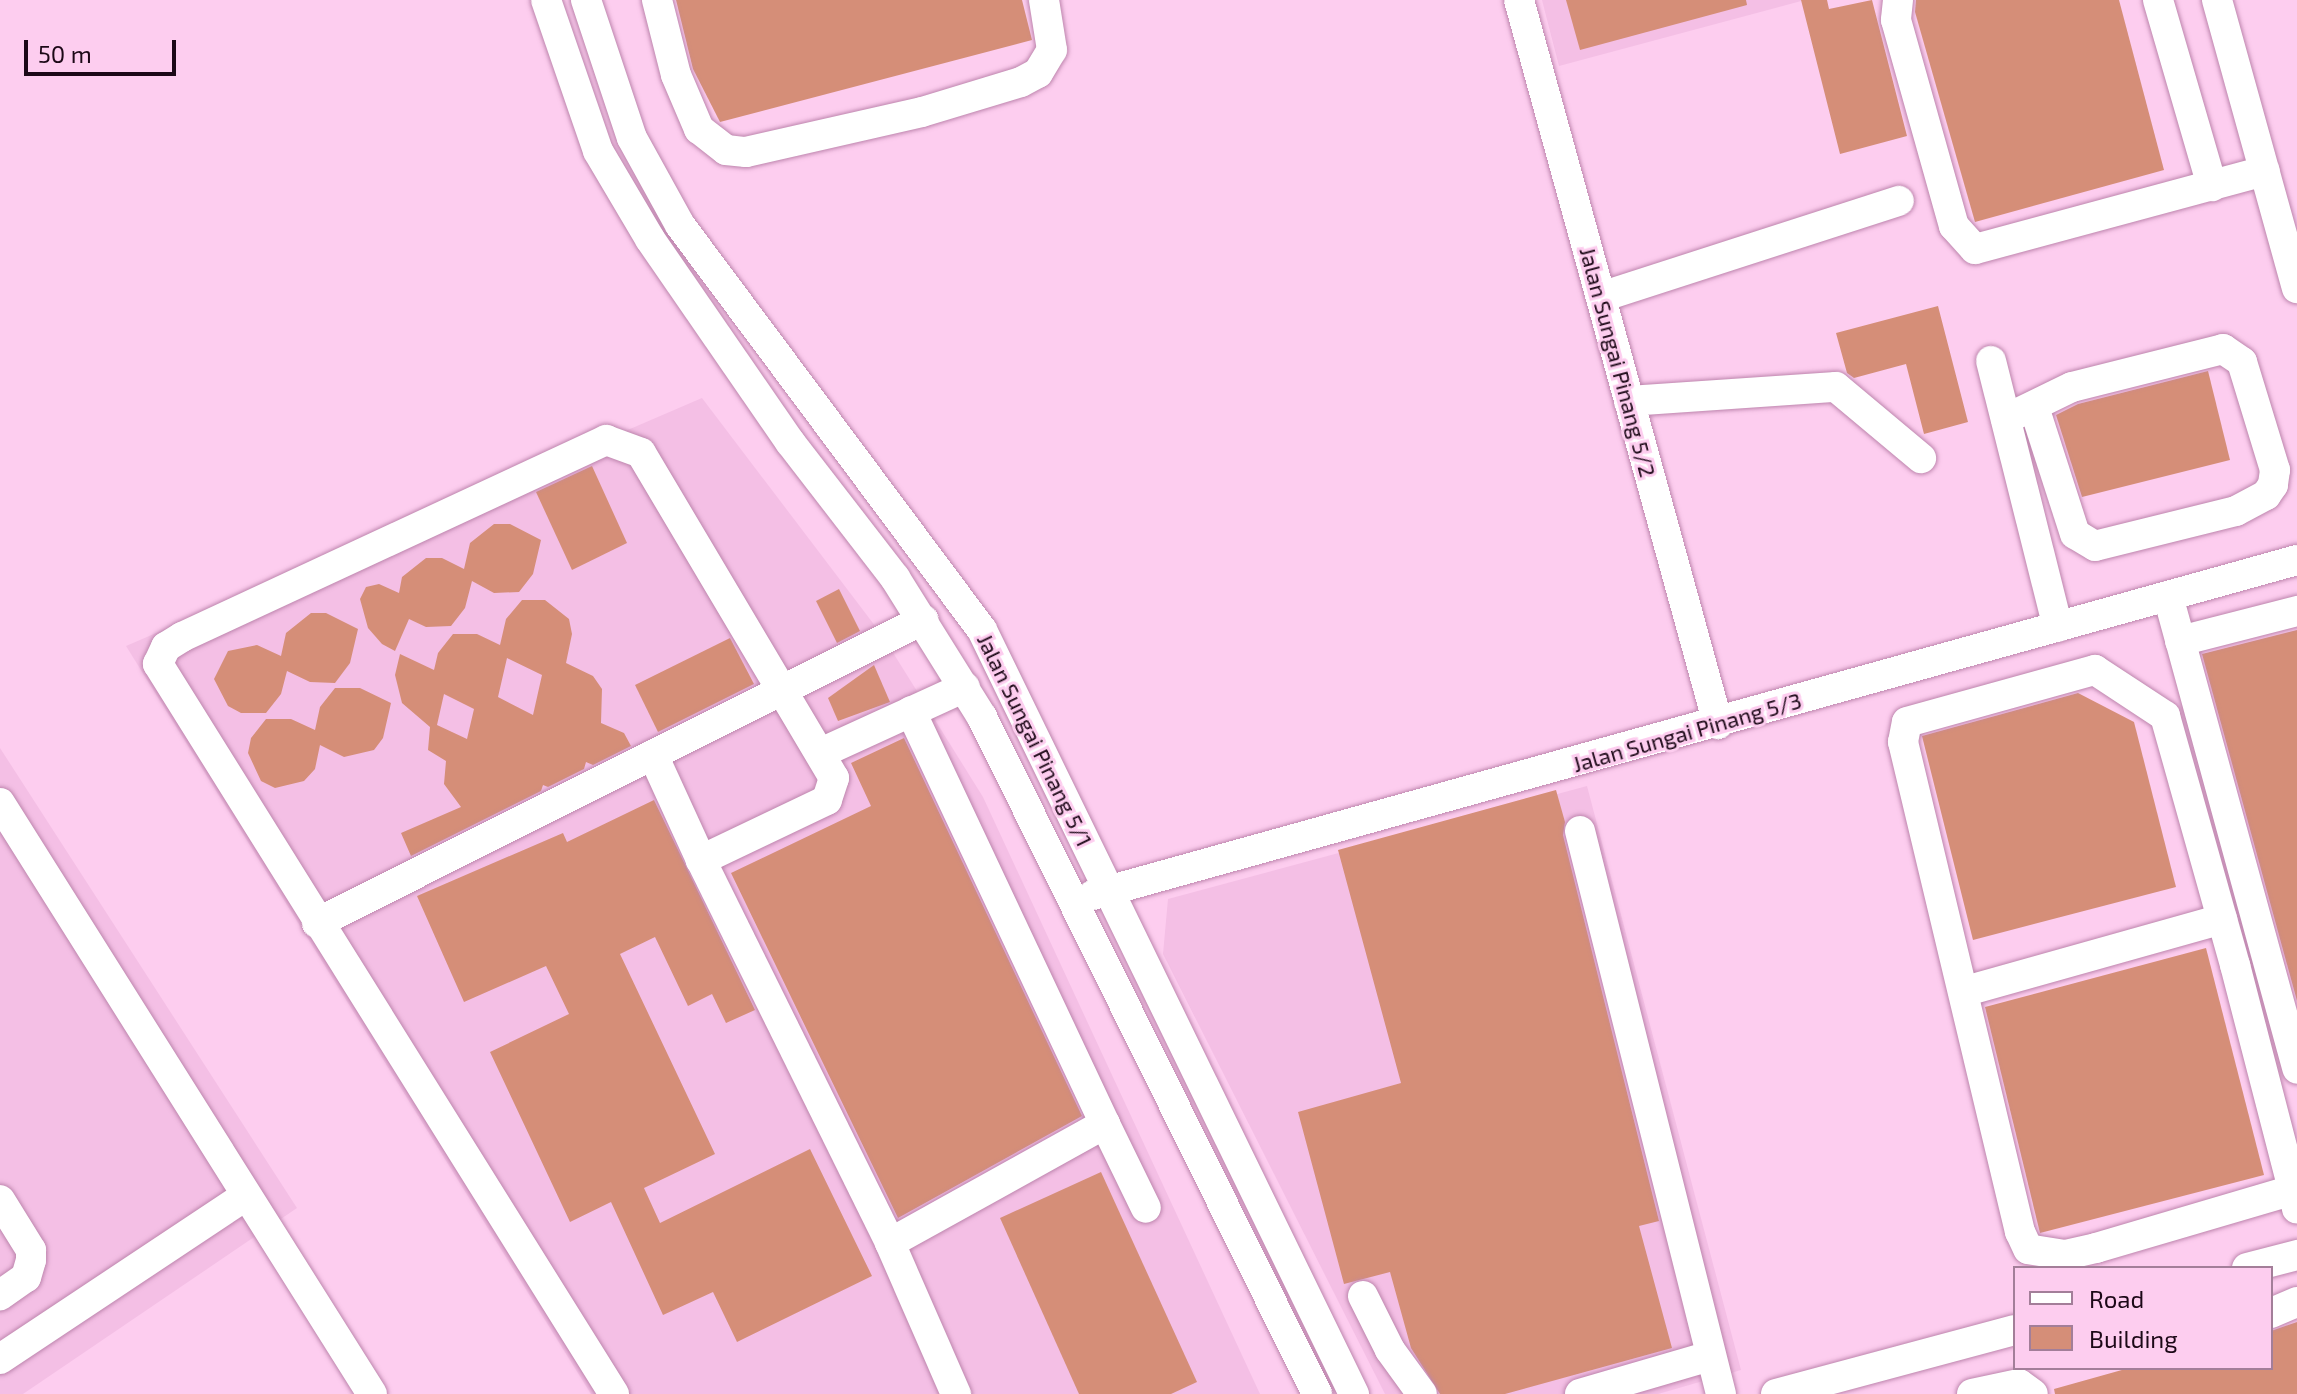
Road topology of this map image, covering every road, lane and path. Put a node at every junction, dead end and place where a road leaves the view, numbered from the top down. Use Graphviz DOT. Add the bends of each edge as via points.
graph roads {
  1 [pos="546,0"];
  2 [pos="586,0"];
  3 [pos="657,0"];
  4 [pos="1044,0"];
  5 [pos="1519,0"];
  6 [pos="1898,0"];
  7 [pos="2158,0"];
  8 [pos="2217,0"];
  9 [pos="2265,171"];
  10 [pos="2212,186"];
  11 [pos="1899,201"];
  12 [pos="2297,288"];
  13 [pos="1601,297"];
  14 [pos="1991,361"];
  15 [pos="1629,401"];
  16 [pos="2034,407"];
  17 [pos="2006,419"];
  18 [pos="1921,458"];
  19 [pos="2063,505"];
  20 [pos="2030,515"];
  21 [pos="2297,560"];
  22 [pos="2168,596"];
  23 [pos="2297,611"];
  24 [pos="923,620"];
  25 [pos="2058,627"];
  26 [pos="2180,641"];
  27 [pos="965,687"];
  28 [pos="786,692"];
  29 [pos="911,711"];
  30 [pos="1718,724"];
  31 [pos="823,752"];
  32 [pos="653,755"];
  33 [pos="0,803"];
  34 [pos="1580,831"];
  35 [pos="701,860"];
  36 [pos="1110,891"];
  37 [pos="1075,900"];
  38 [pos="2222,919"];
  39 [pos="317,923"];
  40 [pos="1966,991"];
  41 [pos="2297,1069"];
  42 [pos="1105,1124"];
  43 [pos="245,1196"];
  44 [pos="2296,1196"];
  45 [pos="0,1200"];
  46 [pos="1146,1208"];
  47 [pos="890,1243"];
  48 [pos="2297,1255"];
  49 [pos="2255,1266"];
  50 [pos="0,1295"];
  51 [pos="1363,1296"];
  52 [pos="2297,1302"];
  53 [pos="2273,1312"];
  54 [pos="2013,1331"];
  55 [pos="1710,1356"];
  56 [pos="0,1359"];
  57 [pos="372,1394"];
  58 [pos="614,1394"];
  59 [pos="956,1394"];
  60 [pos="1317,1394"];
  61 [pos="1354,1394"];
  62 [pos="1422,1394"];
  63 [pos="1580,1394"];
  64 [pos="1721,1394"];
  65 [pos="1776,1394"];
  66 [pos="1972,1394"];
  67 [pos="2033,1394"];
  1 -- 24 [label="street, Jalan Sungai Pinang 5/1" via="598,151 650,239 790,442"];
  2 -- 36 [label="street, Jalan Sungai Pinang 5/1" via="613,89 649,173 689,237 982,630"];
  3 -- 4 [label="street" via="676,75 699,129 726,150 746,152 922,112 1021,82 1038,73 1052,50"];
  5 -- 13 [label="street, Jalan Sungai Pinang 5/2"];
  6 -- 10 [label="street" via="1896,20 1954,226 1975,249"];
  7 -- 10 [label="street"];
  8 -- 9 [label="street"];
  9 -- 10 [label="street"];
  9 -- 12 [label="street"];
  11 -- 13 [label="street"];
  13 -- 15 [label="street, Jalan Sungai Pinang 5/2"];
  14 -- 17 [label="street"];
  15 -- 18 [label="street" via="1836,387"];
  15 -- 30 [label="street, Jalan Sungai Pinang 5/2"];
  16 -- 17 [label="street"];
  16 -- 19 [label="street"];
  16 -- 19 [label="street" via="2072,387 2223,349 2242,362 2275,470 2266,495 2236,511 2095,546 2075,534"];
  17 -- 20 [label="street"];
  19 -- 20 [label="street"];
  20 -- 25 [label="street"];
  21 -- 22 [label="street, Jalan Sungai Pinang 5/3"];
  22 -- 25 [label="street, Jalan Sungai Pinang 5/3"];
  22 -- 26 [label="street"];
  23 -- 26 [label="street"];
  24 -- 27 [label="street, Jalan Sungai Pinang 5/1"];
  24 -- 28 [label="street"];
  25 -- 30 [label="street, Jalan Sungai Pinang 5/3"];
  26 -- 41 [label="street"];
  27 -- 29 [label="street"];
  27 -- 37 [label="street, Jalan Sungai Pinang 5/1"];
  28 -- 31 [label="street"];
  28 -- 32 [label="street"];
  28 -- 39 [label="street" via="641,453 606,440 182,637 159,657 159,672"];
  29 -- 31 [label="street"];
  29 -- 42 [label="street"];
  30 -- 36 [label="street, Jalan Sungai Pinang 5/3"];
  31 -- 35 [label="street" via="834,778 827,800"];
  32 -- 35 [label="street"];
  32 -- 39 [label="street"];
  33 -- 43 [label="street"];
  34 -- 55 [label="street"];
  35 -- 47 [label="street"];
  36 -- 37 [label="street, Jalan Sungai Pinang 5/3"];
  36 -- 61 [label="street, Jalan Sungai Pinang 5/1"];
  37 -- 60 [label="street, Jalan Sungai Pinang 5/1"];
  38 -- 40 [label="street"];
  38 -- 40 [label="street" via="2165,716 2095,670 1917,716 1902,730 1903,742"];
  38 -- 44 [label="street"];
  39 -- 58 [label="street"];
  40 -- 44 [label="street" via="2006,1176 2028,1249 2065,1255"];
  42 -- 46 [label="street"];
  42 -- 47 [label="street"];
  43 -- 56 [label="street"];
  43 -- 57 [label="street"];
  45 -- 50 [label="street" via="31,1250 31,1260 26,1277"];
  47 -- 59 [label="street"];
  48 -- 49 [label="street"];
  51 -- 62 [label="street" via="1390,1350"];
  52 -- 53 [label="street"];
  54 -- 65 [label="street"];
  55 -- 63 [label="street"];
  55 -- 64 [label="street"];
  66 -- 67 [label="street" via="2019,1384"];
}
